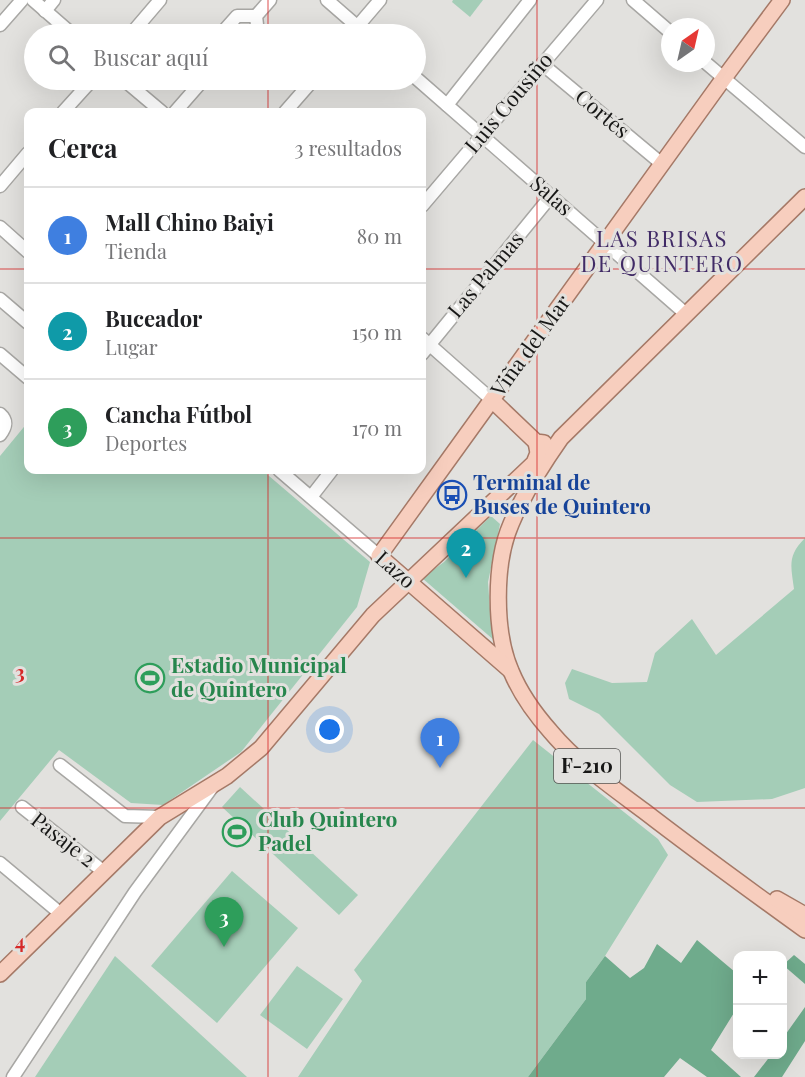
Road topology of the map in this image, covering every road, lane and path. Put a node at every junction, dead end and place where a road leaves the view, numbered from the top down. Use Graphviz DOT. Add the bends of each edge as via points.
graph roads {
  1 [pos="22,0"];
  2 [pos="33,0"];
  3 [pos="54,0"];
  4 [pos="160,0"];
  5 [pos="270,0"];
  6 [pos="327,0"];
  7 [pos="380,0"];
  8 [pos="530,0"];
  9 [pos="597,0"];
  10 [pos="633,0"];
  11 [pos="779,1"];
  12 [pos="45,11"];
  13 [pos="256,16"];
  14 [pos="60,24"];
  15 [pos="139,24"];
  16 [pos="230,24"];
  17 [pos="257,24"];
  18 [pos="350,24"];
  19 [pos="364,24"];
  20 [pos="661,24"];
  21 [pos="0,25"];
  22 [pos="542,64"];
  23 [pos="715,70"];
  24 [pos="724,78"];
  25 [pos="426,87"];
  26 [pos="83,90"];
  27 [pos="136,90"];
  28 [pos="194,90"];
  29 [pos="304,90"];
  30 [pos="447,105"];
  31 [pos="67,108"];
  32 [pos="157,108"];
  33 [pos="178,108"];
  34 [pos="288,108"];
  35 [pos="482,135"];
  36 [pos="805,147"];
  37 [pos="24,158"];
  38 [pos="662,164"];
  39 [pos="0,186"];
  40 [pos="551,196"];
  41 [pos="805,197"];
  42 [pos="426,201"];
  43 [pos="0,227"];
  44 [pos="605,243"];
  45 [pos="24,248"];
  46 [pos="0,299"];
  47 [pos="686,314"];
  48 [pos="24,319"];
  49 [pos="426,343"];
  50 [pos="426,347"];
  51 [pos="0,354"];
  52 [pos="24,375"];
  53 [pos="492,400"];
  54 [pos="0,414"];
  55 [pos="0,435"];
  56 [pos="561,438"];
  57 [pos="536,442"];
  58 [pos="284,474"];
  59 [pos="329,474"];
  60 [pos="311,497"];
  61 [pos="490,506"];
  62 [pos="510,526"];
  63 [pos="379,556"];
  64 [pos="408,580"];
  65 [pos="363,610"];
  66 [pos="359,629"];
  67 [pos="510,670"];
  68 [pos="272,738"];
  69 [pos="60,765"];
  70 [pos="214,784"];
  71 [pos="22,807"];
  72 [pos="160,817"];
  73 [pos="684,842"];
  74 [pos="0,863"];
  75 [pos="104,872"];
  76 [pos="61,914"];
  77 [pos="805,915"];
  78 [pos="805,930"];
  79 [pos="0,974"];
  80 [pos="13,1077"];
  1 -- 21 [label="street"];
  2 -- 12 [label="street"];
  3 -- 12 [label="street"];
  4 -- 15 [label="street"];
  5 -- 13 [label="street"];
  6 -- 18 [label="street"];
  7 -- 19 [label="street"];
  8 -- 30 [label="street"];
  9 -- 22 [label="street, Luis Cousiño"];
  10 -- 20 [label="street"];
  11 -- 24 [label="main road, Viña del Mar"];
  12 -- 14 [label="street"];
  13 -- 16 [label="street" via="237,16"];
  13 -- 17 [label="street"];
  22 -- 35 [label="street, Luis Cousiño"];
  22 -- 38 [label="street, Cortés"];
  23 -- 24 [label="street"];
  24 -- 36 [label="street"];
  24 -- 38 [label="main road, Viña del Mar"];
  25 -- 30 [label="street, Salas"];
  26 -- 31 [label="street"];
  27 -- 32 [label="street"];
  28 -- 33 [label="street"];
  29 -- 34 [label="street"];
  30 -- 35 [label="street, Salas"];
  35 -- 40 [label="street, Salas"];
  35 -- 42 [label="street, Luis Cousiño"];
  37 -- 39 [label="street"];
  38 -- 44 [label="main road, Viña del Mar"];
  40 -- 44 [label="street, Salas"];
  40 -- 49 [label="street, Las Palmas"];
  41 -- 47 [label="main road"];
  43 -- 45 [label="street"];
  44 -- 47 [label="street, Salas"];
  44 -- 53 [label="main road, Viña del Mar"];
  46 -- 48 [label="street"];
  47 -- 56 [label="main road"];
  50 -- 53 [label="street"];
  51 -- 52 [label="street"];
  53 -- 57 [label="main road"];
  53 -- 63 [label="main road, Viña del Mar"];
  54 -- 55 [label="street" via="6,422"];
  56 -- 57 [label="main road"];
  56 -- 62 [label="main road, F-210" via="537,473"];
  57 -- 61 [label="main road" via="536,460"];
  58 -- 60 [label="street, Lazo"];
  59 -- 60 [label="street"];
  60 -- 63 [label="street, Lazo"];
  61 -- 62 [label="main road"];
  61 -- 64 [label="main road"];
  62 -- 67 [label="main road, F-210" via="499,601"];
  63 -- 64 [label="main road, Lazo"];
  64 -- 65 [label="main road"];
  64 -- 66 [label="main road"];
  64 -- 67 [label="main road, Lazo"];
  65 -- 66 [label="main road"];
  65 -- 68 [label="main road"];
  66 -- 68 [label="main road"];
  67 -- 73 [label="main road, F-210" via="539,718 564,746"];
  68 -- 70 [label="main road"];
  69 -- 72 [label="street" via="125,816"];
  70 -- 72 [label="main road"];
  70 -- 80 [label="street" via="135,892"];
  71 -- 75 [label="street, Pasaje 2"];
  72 -- 75 [label="main road"];
  73 -- 77 [label="main road, F-210"];
  73 -- 78 [label="main road, F-210"];
  74 -- 76 [label="street"];
  75 -- 76 [label="main road"];
  76 -- 79 [label="main road"];
}
